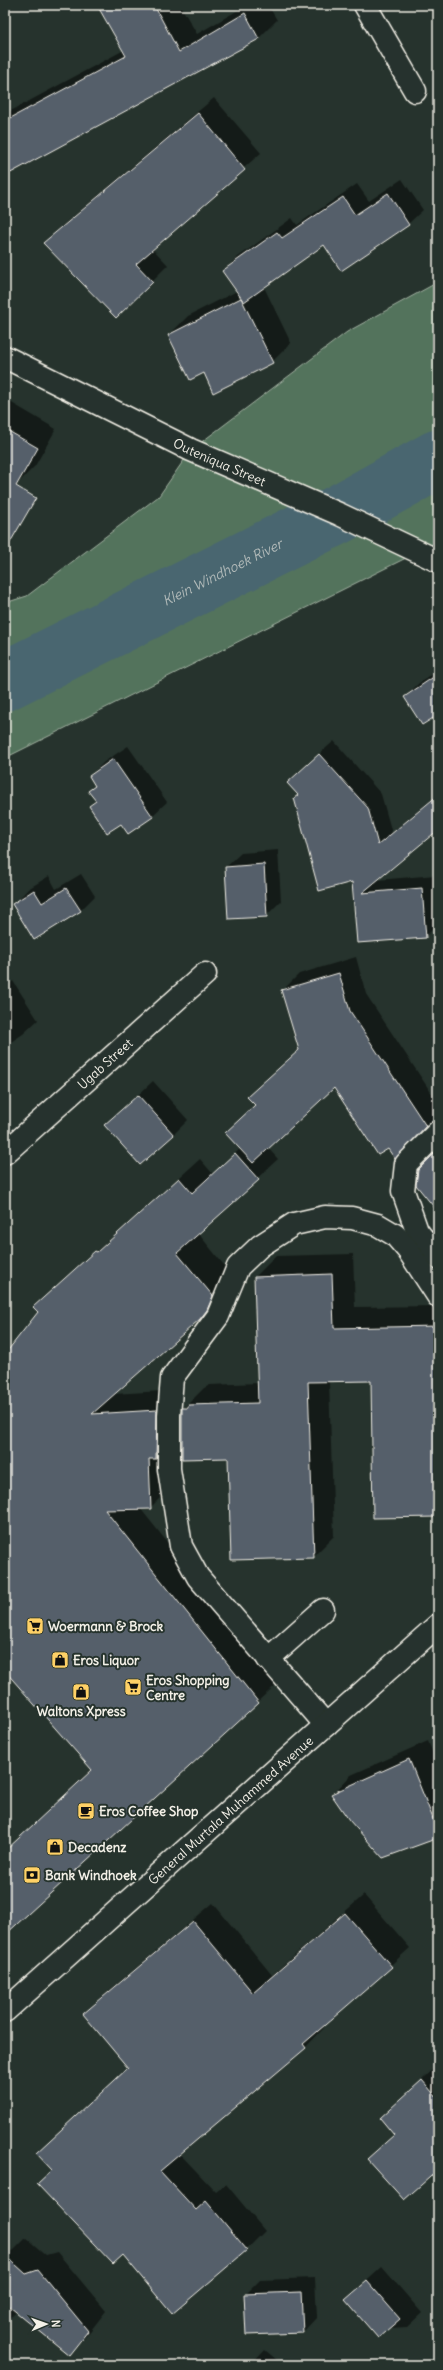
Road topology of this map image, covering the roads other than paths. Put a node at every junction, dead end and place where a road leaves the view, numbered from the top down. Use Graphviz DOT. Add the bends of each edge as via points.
graph roads {
  1 [pos="365,5"];
  2 [pos="415,91"];
  3 [pos="5,357"];
  4 [pos="438,561"];
  5 [pos="205,974"];
  6 [pos="438,1132"];
  7 [pos="5,1153"];
  8 [pos="438,1258"];
  9 [pos="438,1296"];
  10 [pos="323,1610"];
  11 [pos="437,1628"];
  12 [pos="268,1659"];
  13 [pos="326,1725"];
  14 [pos="5,2011"];
  1 -- 2 [label="street"];
  3 -- 4 [label="street, Outeniqua Street" via="190,450 339,514"];
  5 -- 7 [label="street, Ugab Street"];
  6 -- 8 [label="street" via="406,1164 403,1191 417,1231"];
  9 -- 12 [label="street" via="408,1250 395,1235 378,1225 352,1218 325,1217 294,1224 260,1246 238,1268 218,1316 172,1378 169,1469 181,1546 198,1577"];
  10 -- 12 [label="street"];
  11 -- 13 [label="street, General Murtala Muhammed Avenue"];
  12 -- 13 [label="street"];
  13 -- 14 [label="street, General Murtala Muhammed Avenue"];
}
